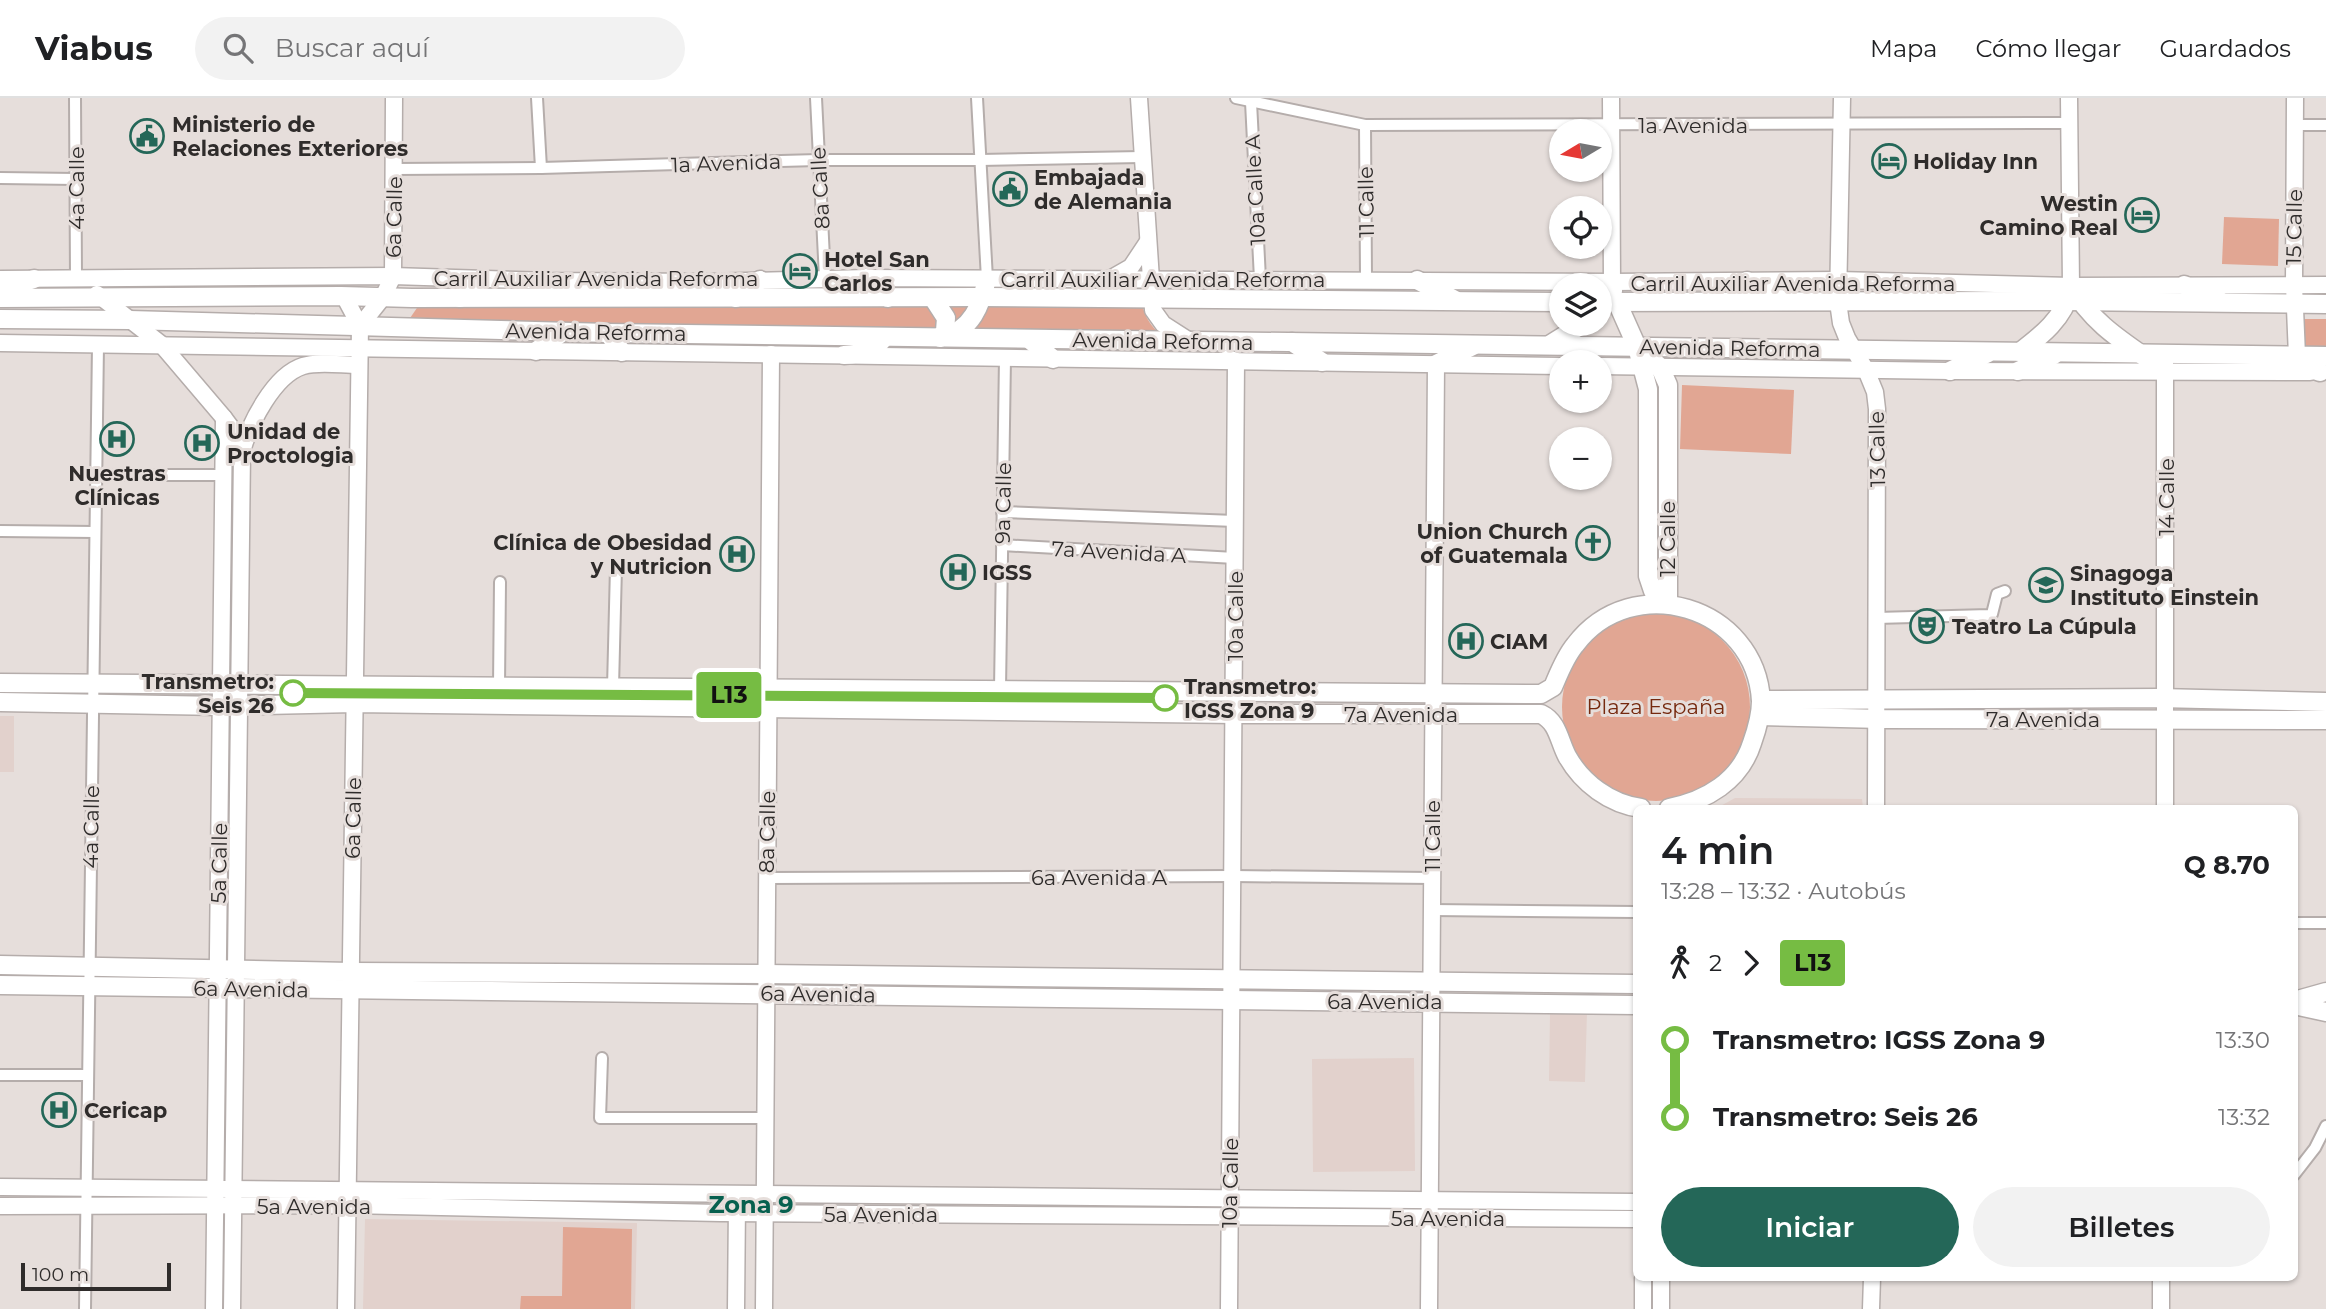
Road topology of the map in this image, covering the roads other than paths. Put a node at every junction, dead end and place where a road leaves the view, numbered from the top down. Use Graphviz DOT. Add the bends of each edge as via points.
graph roads {
  1 [pos="75,98"];
  2 [pos="394,98"];
  3 [pos="537,98"];
  4 [pos="816,98"];
  5 [pos="977,98"];
  6 [pos="1139,98"];
  7 [pos="1236,98"];
  8 [pos="1611,98"];
  9 [pos="1842,98"];
  10 [pos="2069,98"];
  11 [pos="2295,98"];
  12 [pos="1251,102"];
  13 [pos="1611,119"];
  14 [pos="2070,123"];
  15 [pos="1842,124"];
  16 [pos="1365,125"];
  17 [pos="1549,125"];
  18 [pos="1612,125"];
  19 [pos="2295,125"];
  20 [pos="2326,125"];
  21 [pos="1142,157"];
  22 [pos="818,160"];
  23 [pos="980,160"];
  24 [pos="541,168"];
  25 [pos="394,169"];
  26 [pos="0,178"];
  27 [pos="76,179"];
  28 [pos="1611,182"];
  29 [pos="1147,243"];
  30 [pos="1612,273"];
  31 [pos="393,276"];
  32 [pos="76,278"];
  33 [pos="825,278"];
  34 [pos="866,278"];
  35 [pos="0,279"];
  36 [pos="34,279"];
  37 [pos="484,279"];
  38 [pos="1260,279"];
  39 [pos="1366,279"];
  40 [pos="760,280"];
  41 [pos="1107,280"];
  42 [pos="1417,280"];
  43 [pos="1838,280"];
  44 [pos="1549,281"];
  45 [pos="1747,281"];
  46 [pos="1612,282"];
  47 [pos="2184,285"];
  48 [pos="2294,285"];
  49 [pos="2326,285"];
  50 [pos="985,288"];
  51 [pos="1150,289"];
  52 [pos="0,290"];
  53 [pos="344,296"];
  54 [pos="2073,296"];
  55 [pos="383,297"];
  56 [pos="0,298"];
  57 [pos="102,298"];
  58 [pos="460,298"];
  59 [pos="736,298"];
  60 [pos="888,298"];
  61 [pos="933,298"];
  62 [pos="1458,301"];
  63 [pos="1549,302"];
  64 [pos="1785,302"];
  65 [pos="1838,302"];
  66 [pos="1612,303"];
  67 [pos="2228,304"];
  68 [pos="2295,304"];
  69 [pos="2326,304"];
  70 [pos="1612,314"];
  71 [pos="0,319"];
  72 [pos="130,320"];
  73 [pos="360,326"];
  74 [pos="563,332"];
  75 [pos="608,333"];
  76 [pos="1563,336"];
  77 [pos="885,337"];
  78 [pos="940,338"];
  79 [pos="1029,339"];
  80 [pos="1187,341"];
  81 [pos="1292,342"];
  82 [pos="0,343"];
  83 [pos="161,344"];
  84 [pos="1477,344"];
  85 [pos="98,345"];
  86 [pos="1548,345"];
  87 [pos="1637,347"];
  88 [pos="1676,347"];
  89 [pos="358,348"];
  90 [pos="1853,350"];
  91 [pos="536,351"];
  92 [pos="622,352"];
  93 [pos="1992,352"];
  94 [pos="2020,352"];
  95 [pos="2057,353"];
  96 [pos="2140,353"];
  97 [pos="771,354"];
  98 [pos="844,355"];
  99 [pos="1005,358"];
  100 [pos="1053,359"];
  101 [pos="1236,361"];
  102 [pos="1322,362"];
  103 [pos="2165,362"];
  104 [pos="1436,364"];
  105 [pos="2314,364"];
  106 [pos="357,365"];
  107 [pos="1549,366"];
  108 [pos="1612,366"];
  109 [pos="1651,367"];
  110 [pos="1866,370"];
  111 [pos="2018,370"];
  112 [pos="1950,371"];
  113 [pos="224,418"];
  114 [pos="242,452"];
  115 [pos="96,475"];
  116 [pos="224,475"];
  117 [pos="1002,512"];
  118 [pos="1236,521"];
  119 [pos="0,531"];
  120 [pos="95,532"];
  121 [pos="1002,545"];
  122 [pos="1235,558"];
  123 [pos="616,567"];
  124 [pos="500,582"];
  125 [pos="2005,592"];
  126 [pos="1668,604"];
  127 [pos="1876,618"];
  128 [pos="0,683"];
  129 [pos="93,684"];
  130 [pos="230,686"];
  131 [pos="499,686"];
  132 [pos="613,687"];
  133 [pos="769,687"];
  134 [pos="1000,690"];
  135 [pos="1235,691"];
  136 [pos="1433,694"];
  137 [pos="354,695"];
  138 [pos="2166,699"];
  139 [pos="0,702"];
  140 [pos="2326,702"];
  141 [pos="93,705"];
  142 [pos="230,706"];
  143 [pos="769,708"];
  144 [pos="1760,708"];
  145 [pos="1876,709"];
  146 [pos="1235,714"];
  147 [pos="1433,714"];
  148 [pos="2166,719"];
  149 [pos="2326,720"];
  150 [pos="1633,805"];
  151 [pos="1685,805"];
  152 [pos="1876,805"];
  153 [pos="2165,805"];
  154 [pos="1233,876"];
  155 [pos="767,878"];
  156 [pos="1432,878"];
  157 [pos="1432,910"];
  158 [pos="1633,912"];
  159 [pos="2298,923"];
  160 [pos="2326,923"];
  161 [pos="0,965"];
  162 [pos="90,966"];
  163 [pos="227,969"];
  164 [pos="765,974"];
  165 [pos="1232,979"];
  166 [pos="1431,980"];
  167 [pos="351,981"];
  168 [pos="1633,984"];
  169 [pos="0,985"];
  170 [pos="89,986"];
  171 [pos="227,988"];
  172 [pos="2326,992"];
  173 [pos="765,993"];
  174 [pos="1232,1001"];
  175 [pos="1431,1001"];
  176 [pos="2298,1002"];
  177 [pos="2298,1003"];
  178 [pos="2298,1004"];
  179 [pos="2326,1004"];
  180 [pos="1633,1005"];
  181 [pos="2326,1012"];
  182 [pos="601,1058"];
  183 [pos="0,1075"];
  184 [pos="88,1075"];
  185 [pos="765,1118"];
  186 [pos="2326,1126"];
  187 [pos="2298,1170"];
  188 [pos="0,1186"];
  189 [pos="86,1188"];
  190 [pos="215,1189"];
  191 [pos="233,1189"];
  192 [pos="737,1194"];
  193 [pos="764,1194"];
  194 [pos="1017,1196"];
  195 [pos="349,1198"];
  196 [pos="1230,1198"];
  197 [pos="1430,1200"];
  198 [pos="1633,1202"];
  199 [pos="0,1206"];
  200 [pos="86,1206"];
  201 [pos="215,1206"];
  202 [pos="233,1207"];
  203 [pos="737,1213"];
  204 [pos="765,1214"];
  205 [pos="1017,1215"];
  206 [pos="1230,1217"];
  207 [pos="1430,1218"];
  208 [pos="1633,1219"];
  209 [pos="1643,1281"];
  210 [pos="1661,1281"];
  211 [pos="1872,1281"];
  212 [pos="2161,1281"];
  213 [pos="85,1309"];
  214 [pos="214,1309"];
  215 [pos="232,1309"];
  216 [pos="346,1309"];
  217 [pos="736,1309"];
  218 [pos="764,1309"];
  219 [pos="1228,1309"];
  220 [pos="1429,1309"];
  221 [pos="1643,1309"];
  222 [pos="1661,1309"];
  223 [pos="1871,1309"];
  224 [pos="2161,1309"];
  1 -- 27 [label="street, 4a Calle"];
  2 -- 25 [label="street, 6a Calle"];
  3 -- 24 [label="street"];
  4 -- 22 [label="street, 8a Calle"];
  5 -- 23 [label="street"];
  6 -- 21 [label="street"];
  7 -- 12 [label="street, 1a Avenida"];
  8 -- 13 [label="street"];
  9 -- 15 [label="street, 13 Calle"];
  10 -- 14 [label="street"];
  11 -- 19 [label="street, 15 Calle"];
  12 -- 16 [label="street, 1a Avenida"];
  12 -- 38 [label="street, 10a Calle A"];
  14 -- 15 [label="street, 1a Avenida"];
  14 -- 54 [label="street"];
  15 -- 18 [label="street, 1a Avenida"];
  15 -- 43 [label="street, 13 Calle"];
  16 -- 17 [label="street, 1a Avenida"];
  16 -- 39 [label="street, 11 Calle"];
  19 -- 20 [label="street"];
  19 -- 48 [label="street, 15 Calle"];
  21 -- 23 [label="street, 1a Avenida"];
  21 -- 29 [label="street"];
  22 -- 23 [label="street, 1a Avenida"];
  22 -- 24 [label="street, 1a Avenida"];
  22 -- 33 [label="street, 8a Calle"];
  23 -- 50 [label="street"];
  24 -- 25 [label="street, 1a Avenida"];
  25 -- 31 [label="street, 6a Calle"];
  26 -- 27 [label="street"];
  27 -- 32 [label="street, 4a Calle"];
  28 -- 30 [label="street"];
  29 -- 41 [label="street" via="1131,267"];
  29 -- 51 [label="street"];
  31 -- 32 [label="street, Carril Auxiliar Avenida Reforma"];
  31 -- 37 [label="street, Carril Auxiliar Avenida Reforma"];
  31 -- 55 [label="street, 6a Calle"];
  32 -- 36 [label="street, Carril Auxiliar Avenida Reforma"];
  32 -- 57 [label="street, 5a Calle"];
  33 -- 34 [label="street, Carril Auxiliar Avenida Reforma"];
  33 -- 40 [label="street, Carril Auxiliar Avenida Reforma"];
  34 -- 50 [label="street, Carril Auxiliar Avenida Reforma"];
  34 -- 60 [label="main road"];
  35 -- 36 [label="street, Carril Auxiliar Avenida Reforma"];
  36 -- 52 [label="main road"];
  37 -- 40 [label="street, Carril Auxiliar Avenida Reforma"];
  37 -- 58 [label="main road"];
  38 -- 39 [label="street, Carril Auxiliar Avenida Reforma"];
  38 -- 51 [label="street, Carril Auxiliar Avenida Reforma"];
  39 -- 42 [label="street, Carril Auxiliar Avenida Reforma"];
  40 -- 59 [label="main road"];
  41 -- 50 [label="street, Carril Auxiliar Avenida Reforma"];
  41 -- 51 [label="street, Carril Auxiliar Avenida Reforma"];
  42 -- 44 [label="street, Carril Auxiliar Avenida Reforma"];
  42 -- 62 [label="main road"];
  43 -- 45 [label="street, Carril Auxiliar Avenida Reforma"];
  43 -- 54 [label="street, Carril Auxiliar Avenida Reforma"];
  43 -- 65 [label="street, 13 Calle"];
  45 -- 46 [label="street, Carril Auxiliar Avenida Reforma"];
  45 -- 64 [label="main road"];
  47 -- 48 [label="street, Carril Auxiliar Avenida Reforma"];
  47 -- 54 [label="street, Carril Auxiliar Avenida Reforma"];
  47 -- 67 [label="main road"];
  48 -- 49 [label="street, Carril Auxiliar Avenida Reforma"];
  48 -- 68 [label="street, 15 Calle"];
  50 -- 51 [label="main road, Avenida Reforma"];
  50 -- 61 [label="main road, Avenida Reforma"];
  50 -- 78 [label="main road" via="978,310 966,325"];
  51 -- 62 [label="main road, Avenida Reforma"];
  51 -- 80 [label="street" via="1156,317"];
  53 -- 55 [label="main road, Avenida Reforma"];
  53 -- 57 [label="main road, Avenida Reforma"];
  53 -- 73 [label="street"];
  54 -- 65 [label="main road"];
  54 -- 67 [label="main road"];
  54 -- 94 [label="main road" via="2054,322"];
  54 -- 96 [label="main road" via="2108,332"];
  55 -- 58 [label="main road, Avenida Reforma"];
  55 -- 73 [label="street, 6a Calle"];
  56 -- 57 [label="main road, Avenida Reforma"];
  57 -- 72 [label="street, 5a Calle"];
  58 -- 59 [label="main road, Avenida Reforma"];
  59 -- 60 [label="main road, Avenida Reforma"];
  60 -- 61 [label="main road, Avenida Reforma"];
  61 -- 78 [label="main road" via="946,318"];
  62 -- 63 [label="main road, Avenida Reforma"];
  64 -- 65 [label="main road"];
  64 -- 66 [label="main road"];
  65 -- 90 [label="street, 13 Calle"];
  67 -- 68 [label="main road"];
  68 -- 69 [label="main road"];
  68 -- 105 [label="street, 15 Calle"];
  70 -- 87 [label="main road"];
  71 -- 72 [label="main road, Avenida Reforma"];
  72 -- 73 [label="main road, Avenida Reforma"];
  72 -- 83 [label="street, 5a Calle"];
  73 -- 74 [label="main road, Avenida Reforma"];
  73 -- 89 [label="street, 6a Calle"];
  74 -- 75 [label="main road, Avenida Reforma"];
  74 -- 91 [label="main road"];
  75 -- 77 [label="main road, Avenida Reforma"];
  75 -- 92 [label="main road"];
  76 -- 86 [label="main road"];
  77 -- 78 [label="main road, Avenida Reforma"];
  77 -- 98 [label="main road" via="865,354"];
  78 -- 79 [label="main road, Avenida Reforma"];
  79 -- 80 [label="main road, Avenida Reforma"];
  79 -- 100 [label="main road"];
  80 -- 81 [label="main road, Avenida Reforma"];
  80 -- 101 [label="street"];
  81 -- 84 [label="main road, Avenida Reforma"];
  81 -- 102 [label="main road"];
  82 -- 85 [label="street"];
  83 -- 85 [label="street"];
  83 -- 89 [label="street"];
  83 -- 113 [label="street, 5a Calle"];
  84 -- 86 [label="main road, Avenida Reforma"];
  84 -- 104 [label="main road"];
  85 -- 115 [label="street, 4a Calle"];
  86 -- 87 [label="main road, Avenida Reforma"];
  87 -- 88 [label="main road, Avenida Reforma"];
  87 -- 109 [label="main road"];
  88 -- 90 [label="main road, Avenida Reforma"];
  88 -- 109 [label="main road"];
  89 -- 91 [label="street"];
  89 -- 106 [label="street, 6a Calle"];
  90 -- 93 [label="main road, Avenida Reforma"];
  90 -- 110 [label="street, 13 Calle"];
  91 -- 92 [label="street"];
  92 -- 97 [label="street"];
  93 -- 94 [label="main road, Avenida Reforma"];
  93 -- 112 [label="main road"];
  94 -- 95 [label="main road, Avenida Reforma"];
  95 -- 96 [label="main road, Avenida Reforma"];
  95 -- 111 [label="main road"];
  96 -- 103 [label="main road"];
  97 -- 98 [label="street"];
  97 -- 133 [label="street, 8a Calle"];
  98 -- 99 [label="street"];
  99 -- 100 [label="street"];
  99 -- 117 [label="street, 9a Calle"];
  100 -- 101 [label="street"];
  101 -- 102 [label="street"];
  101 -- 118 [label="street, 10a Calle"];
  102 -- 104 [label="street"];
  103 -- 105 [label="street"];
  103 -- 105 [label="main road" via="2270,356"];
  103 -- 111 [label="street"];
  103 -- 138 [label="street, 14 Calle"];
  104 -- 107 [label="street"];
  104 -- 136 [label="street, 11 Calle"];
  106 -- 114 [label="street, 5a Calle" via="311,364 293,371 252,422"];
  106 -- 137 [label="street, 6a Calle"];
  108 -- 109 [label="street"];
  109 -- 110 [label="street"];
  109 -- 126 [label="main road, 12 Calle" via="1668,385"];
  110 -- 112 [label="street"];
  110 -- 127 [label="street, 13 Calle" via="1877,409"];
  111 -- 112 [label="street"];
  113 -- 114 [label="street, 5a Calle"];
  113 -- 116 [label="street, 5a Calle"];
  114 -- 130 [label="street, 5a Calle"];
  115 -- 116 [label="street"];
  115 -- 120 [label="street, 4a Calle"];
  116 -- 130 [label="street, 5a Calle"];
  117 -- 118 [label="street, 7a Avenida A"];
  117 -- 121 [label="street, 9a Calle"];
  118 -- 122 [label="street, 10a Calle"];
  119 -- 120 [label="street"];
  120 -- 129 [label="street, 4a Calle"];
  121 -- 122 [label="street, 7a Avenida A"];
  121 -- 134 [label="street, 9a Calle"];
  122 -- 135 [label="street, 10a Calle"];
  123 -- 132 [label="street"];
  124 -- 131 [label="street"];
  125 -- 127 [label="street" via="1997,594 1989,615"];
  126 -- 136 [label="main road, 7a Avenida" via="1638,605 1596,624 1575,644 1553,687 1541,694"];
  126 -- 144 [label="main road" via="1702,614 1725,628 1755,673"];
  127 -- 145 [label="street, 13 Calle"];
  128 -- 129 [label="main road, 7a Avenida"];
  129 -- 130 [label="main road, 7a Avenida"];
  129 -- 141 [label="street, 4a Calle"];
  130 -- 137 [label="main road, 7a Avenida"];
  130 -- 142 [label="street, 5a Calle"];
  131 -- 132 [label="main road, 7a Avenida"];
  131 -- 137 [label="main road, 7a Avenida"];
  132 -- 133 [label="main road, 7a Avenida"];
  133 -- 134 [label="main road, 7a Avenida"];
  133 -- 143 [label="street, 8a Calle"];
  134 -- 135 [label="main road, 7a Avenida"];
  135 -- 136 [label="main road, 7a Avenida"];
  135 -- 146 [label="street, 10a Calle"];
  136 -- 147 [label="street, 11 Calle"];
  137 -- 142 [label="main road, 7a Avenida"];
  137 -- 143 [label="main road, 7a Avenida"];
  137 -- 167 [label="street, 6a Calle"];
  138 -- 140 [label="main road, 7a Avenida"];
  138 -- 145 [label="main road, 7a Avenida"];
  138 -- 148 [label="street, 14 Calle"];
  139 -- 141 [label="main road, 7a Avenida"];
  141 -- 142 [label="main road, 7a Avenida"];
  141 -- 162 [label="street, 4a Calle"];
  142 -- 163 [label="street, 5a Calle"];
  143 -- 146 [label="main road, 7a Avenida"];
  143 -- 155 [label="street, 8a Calle"];
  144 -- 145 [label="main road, 7a Avenida"];
  144 -- 151 [label="main road" via="1749,752 1735,774 1715,792"];
  145 -- 148 [label="main road, 7a Avenida"];
  145 -- 152 [label="street, 13 Calle"];
  146 -- 147 [label="main road, 7a Avenida"];
  146 -- 154 [label="street, 10a Calle"];
  147 -- 150 [label="main road, 7a Avenida" via="1541,715 1550,721 1584,780 1608,797"];
  147 -- 156 [label="street, 11 Calle"];
  148 -- 149 [label="main road, 7a Avenida"];
  148 -- 153 [label="street, 14 Calle"];
  154 -- 155 [label="street, 6a Avenida A"];
  154 -- 156 [label="street, 6a Avenida A"];
  154 -- 165 [label="street, 10a Calle"];
  155 -- 164 [label="street, 8a Calle"];
  156 -- 157 [label="street, 11 Calle"];
  157 -- 158 [label="street"];
  157 -- 166 [label="street, 11 Calle"];
  159 -- 160 [label="street"];
  161 -- 162 [label="main road, 6a Avenida"];
  162 -- 163 [label="main road, 6a Avenida"];
  162 -- 170 [label="street, 4a Calle"];
  163 -- 167 [label="main road, 6a Avenida"];
  163 -- 171 [label="street, 5a Calle"];
  164 -- 165 [label="main road, 6a Avenida"];
  164 -- 167 [label="main road, 6a Avenida"];
  164 -- 173 [label="street, 8a Calle"];
  165 -- 166 [label="main road, 6a Avenida"];
  165 -- 174 [label="street, 10a Calle"];
  166 -- 168 [label="main road, 6a Avenida"];
  166 -- 175 [label="street, 11 Calle"];
  167 -- 171 [label="main road, 6a Avenida"];
  167 -- 173 [label="main road, 6a Avenida"];
  167 -- 195 [label="street, 6a Calle"];
  169 -- 170 [label="main road, 6a Avenida"];
  170 -- 171 [label="main road, 6a Avenida"];
  170 -- 184 [label="street, 4a Calle"];
  171 -- 190 [label="street, 5a Calle"];
  171 -- 191 [label="street, 5a Calle"];
  172 -- 176 [label="main road"];
  173 -- 174 [label="main road, 6a Avenida"];
  173 -- 185 [label="street, 8a Calle"];
  174 -- 175 [label="main road, 6a Avenida"];
  174 -- 196 [label="street, 10a Calle"];
  175 -- 180 [label="main road, 6a Avenida"];
  175 -- 197 [label="street, 11 Calle"];
  177 -- 179 [label="main road"];
  178 -- 181 [label="main road"];
  182 -- 185 [label="street" via="600,1118"];
  183 -- 184 [label="street"];
  184 -- 189 [label="street, 4a Calle"];
  185 -- 193 [label="street, 8a Calle"];
  186 -- 187 [label="street"];
  188 -- 189 [label="street, 5a Avenida"];
  189 -- 190 [label="street, 5a Avenida"];
  189 -- 200 [label="street, 4a Calle"];
  190 -- 191 [label="street, 5a Avenida"];
  190 -- 201 [label="street, 5a Calle"];
  191 -- 195 [label="street, 5a Avenida"];
  191 -- 202 [label="street, 5a Calle"];
  192 -- 193 [label="street, 5a Avenida"];
  192 -- 195 [label="street, 5a Avenida"];
  192 -- 203 [label="street"];
  193 -- 194 [label="street, 5a Avenida"];
  193 -- 204 [label="street, 8a Calle"];
  194 -- 196 [label="street, 5a Avenida"];
  194 -- 205 [label="street"];
  195 -- 202 [label="street, 5a Avenida"];
  195 -- 203 [label="street, 5a Avenida"];
  195 -- 216 [label="street, 6a Calle"];
  196 -- 197 [label="street, 5a Avenida"];
  196 -- 206 [label="street, 10a Calle"];
  197 -- 198 [label="street, 5a Avenida"];
  197 -- 207 [label="street, 11 Calle"];
  199 -- 200 [label="street, 5a Avenida"];
  200 -- 201 [label="street, 5a Avenida"];
  200 -- 213 [label="street, 4a Calle"];
  201 -- 202 [label="street, 5a Avenida"];
  201 -- 214 [label="street, 5a Calle"];
  202 -- 215 [label="street, 5a Calle"];
  203 -- 204 [label="street, 5a Avenida"];
  203 -- 217 [label="street"];
  204 -- 205 [label="street, 5a Avenida"];
  204 -- 218 [label="street, 8a Calle"];
  205 -- 206 [label="street, 5a Avenida"];
  206 -- 207 [label="street, 5a Avenida"];
  206 -- 219 [label="street, 10a Calle"];
  207 -- 208 [label="street, 5a Avenida"];
  207 -- 220 [label="street, 11 Calle"];
  209 -- 221 [label="street"];
  210 -- 222 [label="street"];
  211 -- 223 [label="street"];
  212 -- 224 [label="street"];
}
